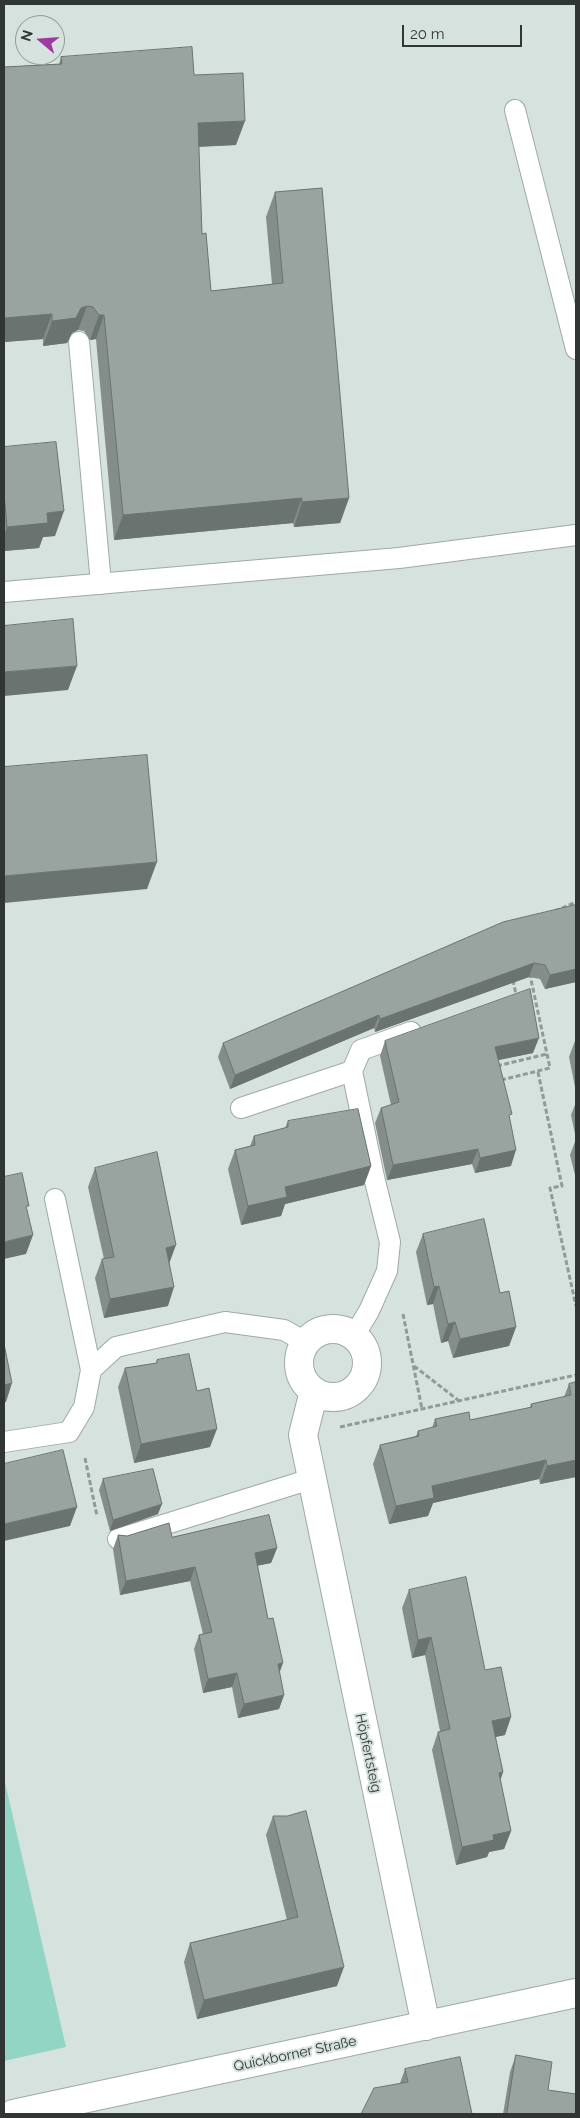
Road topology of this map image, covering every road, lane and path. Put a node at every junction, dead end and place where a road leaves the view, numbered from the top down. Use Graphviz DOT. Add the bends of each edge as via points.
graph roads {
  1 [pos="515,110"];
  2 [pos="79,342"];
  3 [pos="576,349"];
  4 [pos="576,535"];
  5 [pos="101,584"];
  6 [pos="4,592"];
  7 [pos="576,902"];
  8 [pos="552,912"];
  9 [pos="529,970"];
  10 [pos="513,979"];
  11 [pos="516,995"];
  12 [pos="425,1027"];
  13 [pos="547,1054"];
  14 [pos="494,1067"];
  15 [pos="352,1070"];
  16 [pos="538,1072"];
  17 [pos="495,1081"];
  18 [pos="241,1108"];
  19 [pos="55,1200"];
  20 [pos="576,1306"];
  21 [pos="402,1308"];
  22 [pos="354,1336"];
  23 [pos="305,1342"];
  24 [pos="413,1365"];
  25 [pos="91,1370"];
  26 [pos="576,1375"];
  27 [pos="314,1391"];
  28 [pos="458,1401"];
  29 [pos="422,1409"];
  30 [pos="76,1419"];
  31 [pos="303,1435"];
  32 [pos="4,1442"];
  33 [pos="311,1479"];
  34 [pos="97,1517"];
  35 [pos="118,1539"];
  36 [pos="576,1993"];
  37 [pos="426,2026"];
  38 [pos="13,2114"];
  1 -- 3 [label="lane"];
  2 -- 5 [label="lane"];
  4 -- 5 [label="lane" via="400,558"];
  5 -- 6 [label="lane"];
  7 -- 8 [label="path"];
  9 -- 13 [label="path"];
  10 -- 11 [label="path"];
  12 -- 15 [label="lane" via="361,1050"];
  13 -- 14 [label="path"];
  13 -- 16 [label="path" via="550,1068"];
  15 -- 18 [label="lane"];
  15 -- 22 [label="lane" via="390,1242 387,1270"];
  16 -- 17 [label="path"];
  16 -- 20 [label="path" via="562,1186 550,1188"];
  19 -- 25 [label="lane"];
  21 -- 24 [label="path"];
  22 -- 23 [label="street" via="334,1328 314,1334"];
  22 -- 27 [label="street" via="366,1355 364,1378 347,1394 336,1397"];
  23 -- 25 [label="lane" via="284,1330 225,1322 116,1347"];
  23 -- 27 [label="street" via="300,1352 300,1374"];
  24 -- 28 [label="path"];
  24 -- 29 [label="path"];
  25 -- 30 [label="lane" via="84,1407"];
  26 -- 28 [label="path"];
  27 -- 31 [label="street"];
  28 -- 29 [label="path"];
  29 -- 31 [label="path"];
  30 -- 32 [label="lane" via="69,1432"];
  30 -- 34 [label="path"];
  31 -- 33 [label="street, Höpfertsteig"];
  33 -- 35 [label="lane"];
  33 -- 37 [label="street, Höpfertsteig"];
  36 -- 37 [label="street, Quickborner Straße"];
  37 -- 38 [label="street, Quickborner Straße"];
}
